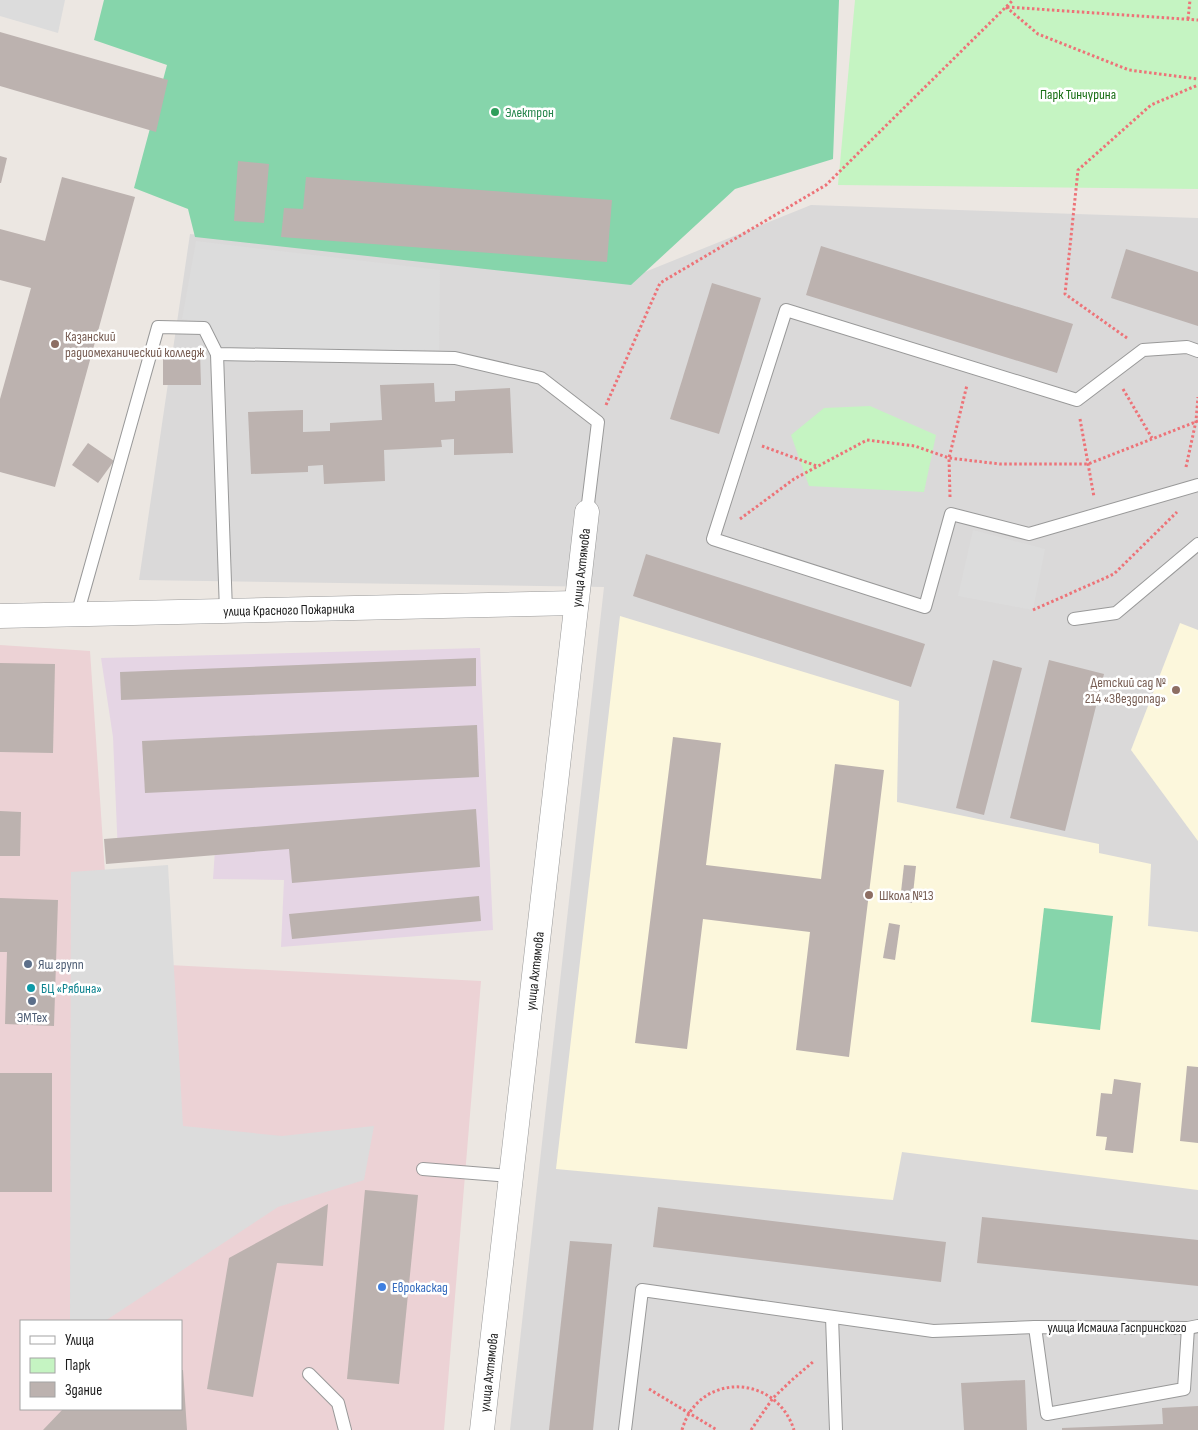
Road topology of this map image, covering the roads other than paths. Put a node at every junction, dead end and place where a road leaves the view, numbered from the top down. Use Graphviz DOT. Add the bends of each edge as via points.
graph roads {
  1 [pos="1198,351"];
  2 [pos="217,354"];
  3 [pos="1198,485"];
  4 [pos="587,512"];
  5 [pos="1198,544"];
  6 [pos="576,603"];
  7 [pos="226,611"];
  8 [pos="76,615"];
  9 [pos="0,616"];
  10 [pos="1074,620"];
  11 [pos="423,1169"];
  12 [pos="511,1176"];
  13 [pos="832,1317"];
  14 [pos="1035,1327"];
  15 [pos="1193,1327"];
  16 [pos="309,1374"];
  17 [pos="345,1430"];
  18 [pos="482,1430"];
  19 [pos="625,1430"];
  20 [pos="836,1430"];
  1 -- 3 [label="lane" via="1187,347 1143,350 1077,400 786,310 713,539 925,607 951,514 1029,534"];
  2 -- 4 [label="lane" via="455,358 541,378 598,422"];
  2 -- 7 [label="lane"];
  2 -- 8 [label="lane" via="204,328 158,327"];
  4 -- 6 [label="street, улица Ахтямова"];
  5 -- 10 [label="lane" via="1116,613"];
  6 -- 7 [label="street, улица Красного Пожарника"];
  6 -- 12 [label="street, улица Ахтямова"];
  7 -- 8 [label="street, улица Красного Пожарника"];
  8 -- 9 [label="street, улица Красного Пожарника"];
  11 -- 12 [label="lane"];
  12 -- 18 [label="street, улица Ахтямова"];
  13 -- 14 [label="lane, улица Исмаила Гаспринского" via="932,1331"];
  13 -- 19 [label="lane, улица Исмаила Гаспринского" via="642,1290"];
  13 -- 20 [label="lane"];
  14 -- 15 [label="lane, улица Исмаила Гаспринского"];
  14 -- 15 [label="lane" via="1047,1414 1184,1389"];
  16 -- 17 [label="lane" via="338,1403"];
}
